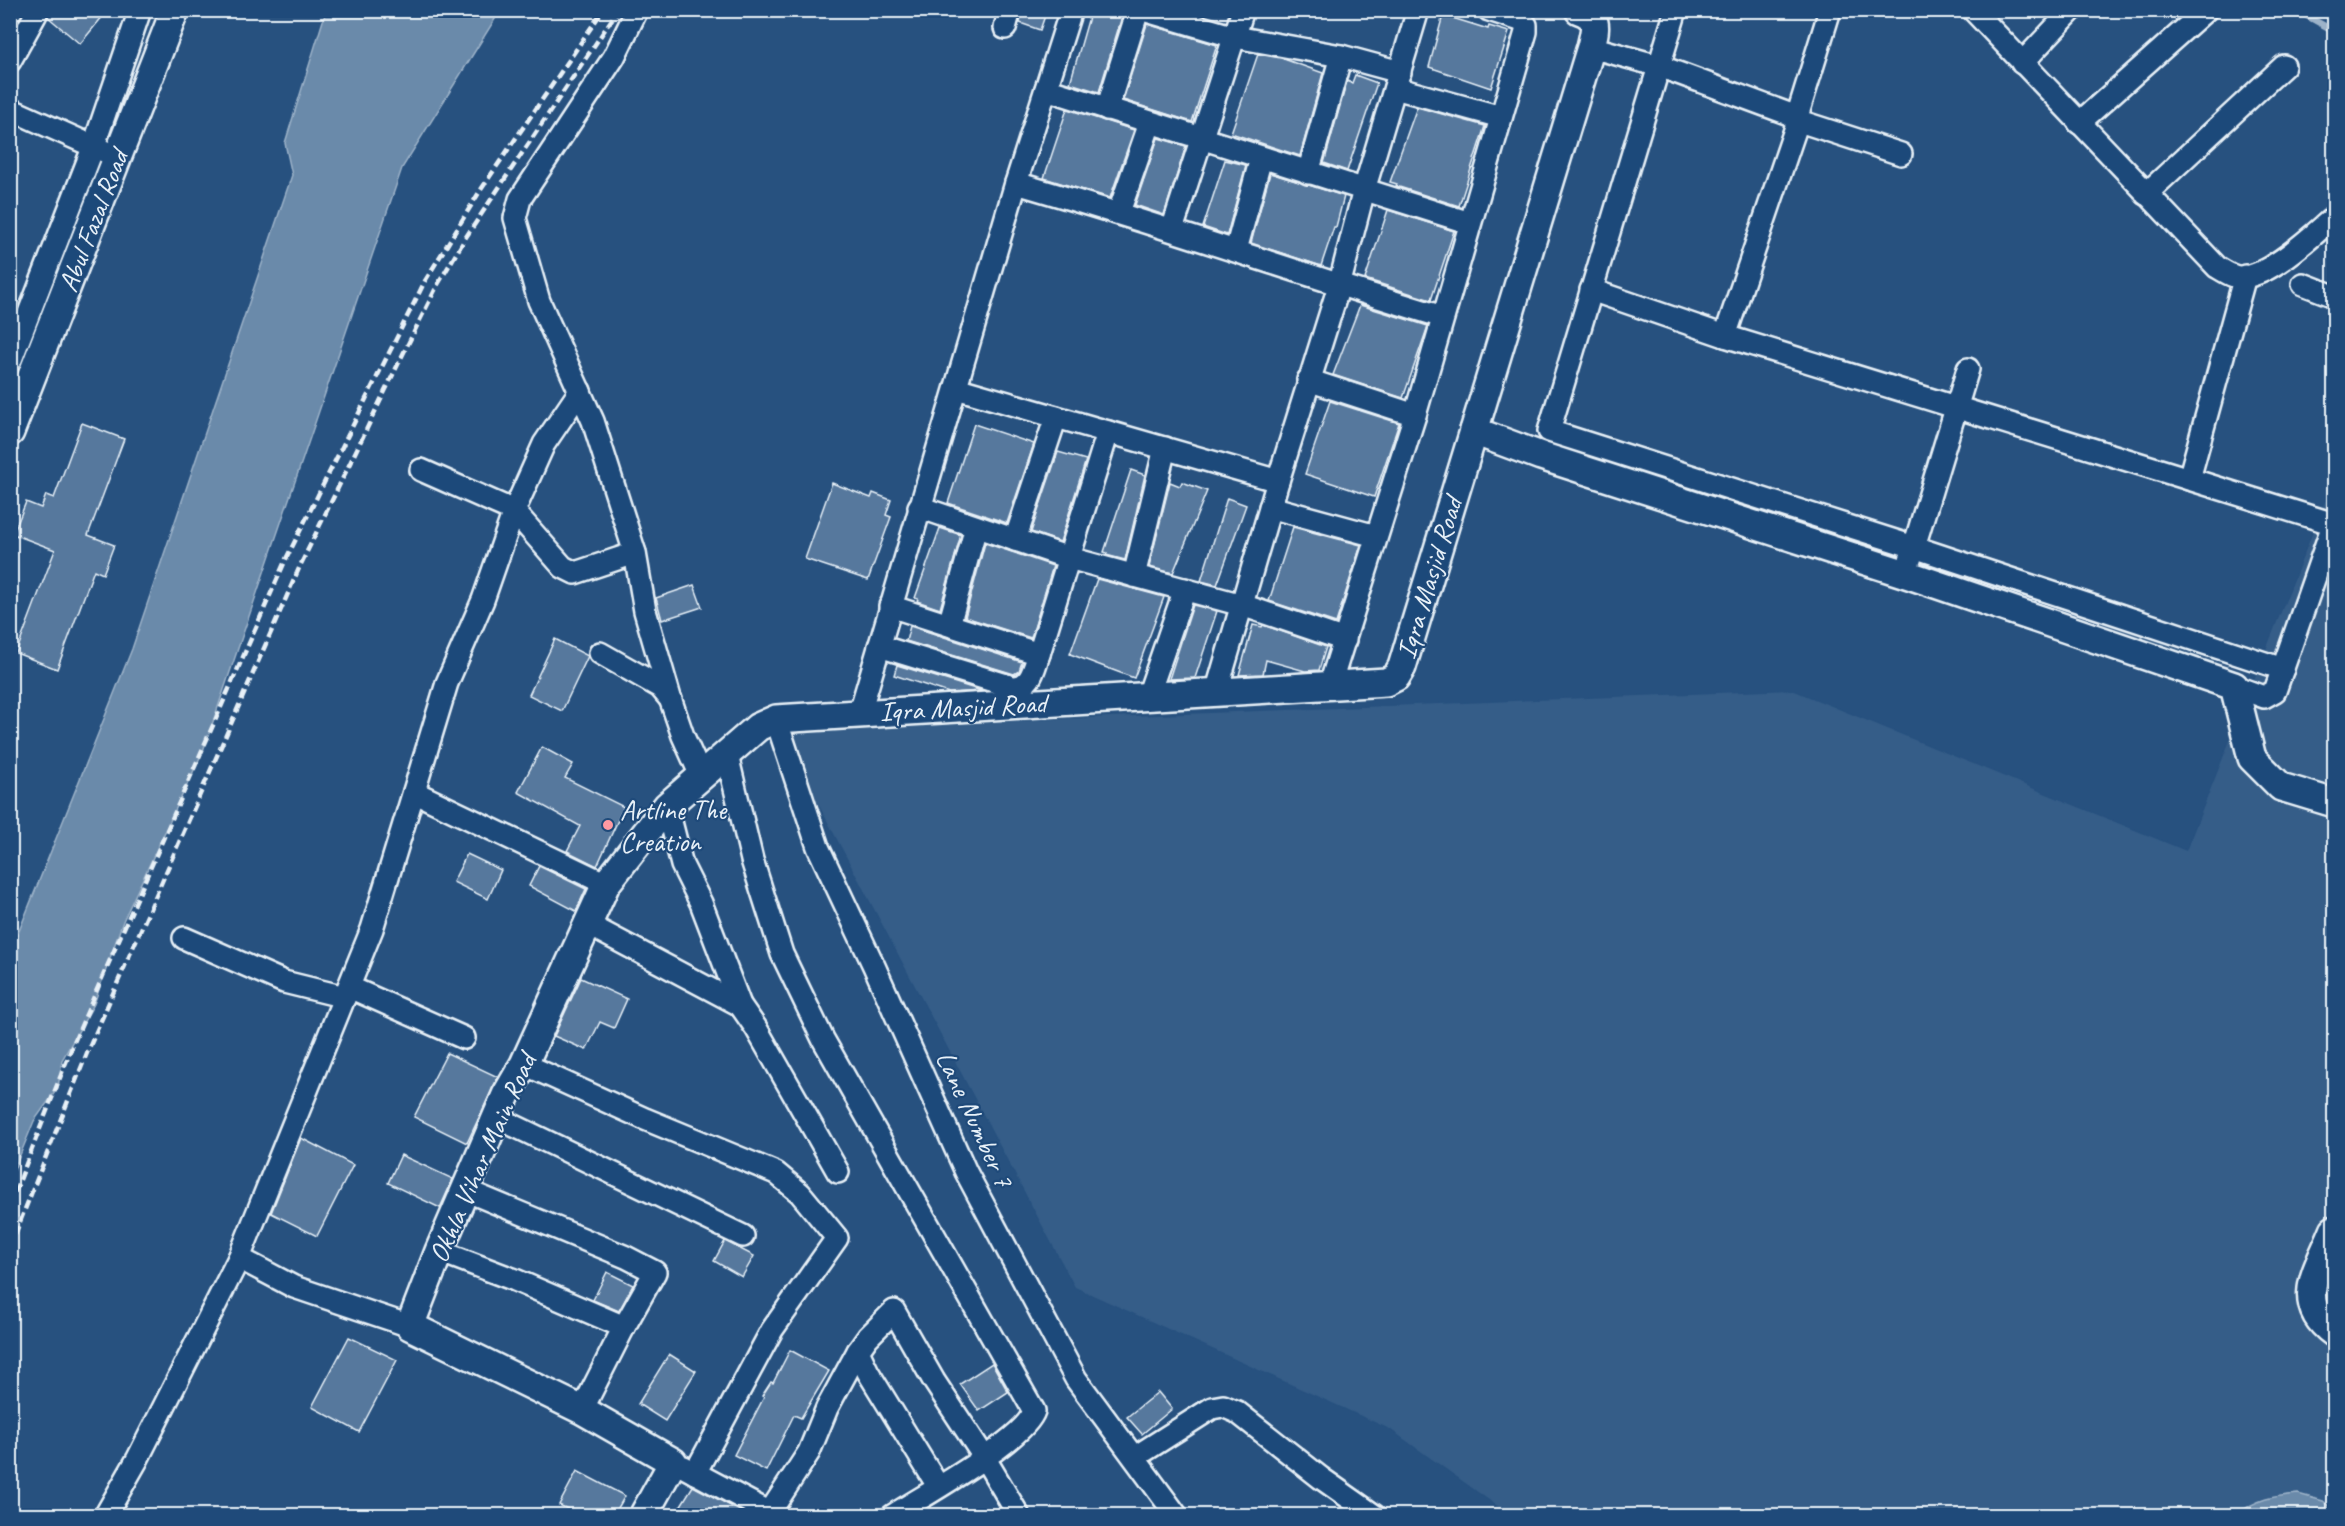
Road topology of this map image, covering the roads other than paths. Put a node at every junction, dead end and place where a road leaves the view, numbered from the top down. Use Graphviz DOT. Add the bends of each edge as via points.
graph roads {
  1 [pos="637,10"];
  2 [pos="1071,10"];
  3 [pos="1138,10"];
  4 [pos="1143,10"];
  5 [pos="1243,10"];
  6 [pos="1418,10"];
  7 [pos="1489,10"];
  8 [pos="1676,10"];
  9 [pos="1830,10"];
  10 [pos="1973,10"];
  11 [pos="2072,10"];
  12 [pos="2206,10"];
  13 [pos="138,11"];
  14 [pos="36,14"];
  15 [pos="1586,15"];
  16 [pos="170,21"];
  17 [pos="1235,37"];
  18 [pos="1591,46"];
  19 [pos="1341,56"];
  20 [pos="10,61"];
  21 [pos="2022,63"];
  22 [pos="1659,66"];
  23 [pos="2284,66"];
  24 [pos="1398,80"];
  25 [pos="1046,89"];
  26 [pos="10,109"];
  27 [pos="1107,109"];
  28 [pos="1501,117"];
  29 [pos="1796,120"];
  30 [pos="1150,123"];
  31 [pos="2079,123"];
  32 [pos="1202,140"];
  33 [pos="106,152"];
  34 [pos="1901,154"];
  35 [pos="1261,158"];
  36 [pos="1308,172"];
  37 [pos="1016,183"];
  38 [pos="1364,190"];
  39 [pos="2146,194"];
  40 [pos="1119,212"];
  41 [pos="2334,217"];
  42 [pos="1470,223"];
  43 [pos="1172,230"];
  44 [pos="1236,250"];
  45 [pos="2245,276"];
  46 [pos="2303,284"];
  47 [pos="1339,286"];
  48 [pos="1591,290"];
  49 [pos="2334,296"];
  50 [pos="1443,317"];
  51 [pos="1725,336"];
  52 [pos="20,353"];
  53 [pos="1968,369"];
  54 [pos="1308,380"];
  55 [pos="956,388"];
  56 [pos="580,391"];
  57 [pos="1957,406"];
  58 [pos="1415,415"];
  59 [pos="1056,417"];
  60 [pos="1474,431"];
  61 [pos="10,432"];
  62 [pos="1108,432"];
  63 [pos="1165,448"];
  64 [pos="421,470"];
  65 [pos="2188,479"];
  66 [pos="1278,481"];
  67 [pos="920,507"];
  68 [pos="1270,507"];
  69 [pos="514,511"];
  70 [pos="2334,523"];
  71 [pos="976,526"];
  72 [pos="1376,536"];
  73 [pos="1015,540"];
  74 [pos="1914,547"];
  75 [pos="635,553"];
  76 [pos="1069,558"];
  77 [pos="1906,574"];
  78 [pos="1134,576"];
  79 [pos="1185,589"];
  80 [pos="1242,605"];
  81 [pos="890,606"];
  82 [pos="949,625"];
  83 [pos="1345,640"];
  84 [pos="879,646"];
  85 [pos="600,653"];
  86 [pos="1039,654"];
  87 [pos="2283,669"];
  88 [pos="1330,685"];
  89 [pos="2234,686"];
  90 [pos="1216,693"];
  91 [pos="1148,696"];
  92 [pos="671,701"];
  93 [pos="860,712"];
  94 [pos="776,718"];
  95 [pos="727,755"];
  96 [pos="701,776"];
  97 [pos="414,792"];
  98 [pos="2334,802"];
  99 [pos="667,806"];
  100 [pos="606,884"];
  101 [pos="587,924"];
  102 [pos="184,938"];
  103 [pos="347,992"];
  104 [pos="740,1005"];
  105 [pos="464,1038"];
  106 [pos="524,1064"];
  107 [pos="496,1117"];
  108 [pos="838,1172"];
  109 [pos="465,1190"];
  110 [pos="2334,1230"];
  111 [pos="743,1236"];
  112 [pos="439,1251"];
  113 [pos="239,1258"];
  114 [pos="410,1326"];
  115 [pos="624,1327"];
  116 [pos="2334,1333"];
  117 [pos="858,1351"];
  118 [pos="582,1410"];
  119 [pos="984,1457"];
  120 [pos="1135,1457"];
  121 [pos="684,1468"];
  122 [pos="938,1486"];
  123 [pos="773,1514"];
  124 [pos="105,1515"];
  125 [pos="643,1515"];
  126 [pos="892,1515"];
  127 [pos="1019,1515"];
  128 [pos="1178,1515"];
  129 [pos="1375,1515"];
  1 -- 56 [label="street" via="614,57 516,209 515,218 539,301"];
  2 -- 25 [label="street"];
  3 -- 27 [label="street"];
  4 -- 17 [label="street"];
  5 -- 17 [label="street"];
  6 -- 24 [label="street"];
  7 -- 28 [label="street" via="1526,25"];
  8 -- 22 [label="street"];
  9 -- 29 [label="street"];
  10 -- 21 [label="street"];
  11 -- 21 [label="street"];
  12 -- 31 [label="street"];
  13 -- 16 [label="street"];
  13 -- 33 [label="street"];
  14 -- 20 [label="street"];
  15 -- 18 [label="street, Iqra Masjid Road" via="1595,29"];
  16 -- 33 [label="street, Abul Fazal Road"];
  17 -- 19 [label="street"];
  17 -- 32 [label="street"];
  18 -- 22 [label="street"];
  18 -- 60 [label="street, Iqra Masjid Road"];
  19 -- 24 [label="street"];
  19 -- 36 [label="street"];
  21 -- 31 [label="street"];
  22 -- 29 [label="street" via="1789,114"];
  22 -- 48 [label="street"];
  23 -- 39 [label="street"];
  24 -- 28 [label="street"];
  24 -- 38 [label="street"];
  25 -- 27 [label="street"];
  25 -- 37 [label="street"];
  26 -- 33 [label="street"];
  27 -- 30 [label="street"];
  28 -- 42 [label="street"];
  29 -- 34 [label="street"];
  29 -- 51 [label="street"];
  30 -- 32 [label="street"];
  30 -- 40 [label="street"];
  31 -- 39 [label="street"];
  32 -- 35 [label="street"];
  32 -- 43 [label="street"];
  33 -- 52 [label="street, Abul Fazal Road"];
  35 -- 36 [label="street"];
  35 -- 44 [label="street"];
  36 -- 38 [label="street"];
  37 -- 40 [label="street"];
  37 -- 55 [label="street"];
  38 -- 42 [label="street"];
  38 -- 47 [label="street"];
  39 -- 45 [label="street" via="2217,267 2236,277"];
  40 -- 43 [label="street"];
  41 -- 45 [label="street" via="2288,257 2261,273"];
  42 -- 50 [label="street"];
  43 -- 44 [label="street"];
  44 -- 47 [label="street"];
  45 -- 65 [label="street"];
  46 -- 49 [label="street"];
  47 -- 50 [label="street"];
  47 -- 54 [label="street"];
  48 -- 51 [label="street"];
  48 -- 74 [label="street" via="1549,431"];
  50 -- 58 [label="street"];
  51 -- 57 [label="street"];
  52 -- 61 [label="street, Abul Fazal Road"];
  53 -- 57 [label="street"];
  54 -- 58 [label="street"];
  54 -- 66 [label="street"];
  55 -- 59 [label="street"];
  55 -- 67 [label="street"];
  56 -- 69 [label="street" via="543,444"];
  56 -- 75 [label="street"];
  57 -- 65 [label="street"];
  57 -- 74 [label="street"];
  58 -- 72 [label="street"];
  59 -- 62 [label="street"];
  59 -- 73 [label="street"];
  60 -- 77 [label="street"];
  60 -- 88 [label="street, Iqra Masjid Road" via="1402,667 1396,677 1386,682"];
  62 -- 63 [label="street"];
  62 -- 76 [label="street"];
  63 -- 66 [label="street"];
  63 -- 78 [label="street"];
  64 -- 69 [label="street"];
  65 -- 70 [label="street"];
  66 -- 68 [label="street"];
  67 -- 71 [label="street"];
  67 -- 81 [label="street"];
  68 -- 72 [label="street"];
  68 -- 80 [label="street"];
  69 -- 75 [label="street" via="570,571 585,570"];
  69 -- 97 [label="street" via="483,600 447,683"];
  70 -- 87 [label="street"];
  71 -- 73 [label="street"];
  71 -- 82 [label="street"];
  72 -- 83 [label="street"];
  73 -- 76 [label="street"];
  74 -- 77 [label="street"];
  74 -- 87 [label="street"];
  75 -- 92 [label="street" via="645,611"];
  76 -- 78 [label="street"];
  76 -- 86 [label="street"];
  77 -- 89 [label="street"];
  78 -- 79 [label="street"];
  79 -- 80 [label="street"];
  79 -- 91 [label="street"];
  80 -- 83 [label="street"];
  80 -- 90 [label="street"];
  81 -- 82 [label="street"];
  81 -- 84 [label="street"];
  82 -- 86 [label="street"];
  83 -- 88 [label="street"];
  84 -- 86 [label="street" via="1021,688 1030,679"];
  84 -- 93 [label="street"];
  85 -- 92 [label="street" via="660,687"];
  87 -- 89 [label="street" via="2270,695 2264,697"];
  88 -- 90 [label="street, Iqra Masjid Road"];
  89 -- 98 [label="street" via="2252,758 2281,787"];
  90 -- 91 [label="street, Iqra Masjid Road"];
  91 -- 93 [label="street, Iqra Masjid Road"];
  92 -- 96 [label="street"];
  93 -- 94 [label="street, Iqra Masjid Road"];
  94 -- 95 [label="street, Okhla Vihar Main Road" via="758,727"];
  94 -- 120 [label="street, Lane Number 7" via="818,847 966,1172 1076,1379"];
  95 -- 96 [label="street, Okhla Vihar Main Road"];
  95 -- 119 [label="street" via="752,860 782,954 823,1039 1034,1412 1032,1419"];
  96 -- 99 [label="street, Okhla Vihar Main Road"];
  97 -- 100 [label="street"];
  97 -- 103 [label="street" via="372,929"];
  99 -- 100 [label="street, Okhla Vihar Main Road"];
  99 -- 104 [label="street" via="680,859"];
  100 -- 101 [label="street, Okhla Vihar Main Road"];
  101 -- 104 [label="street"];
  101 -- 106 [label="street, Okhla Vihar Main Road"];
  102 -- 103 [label="street" via="284,982"];
  103 -- 105 [label="street"];
  103 -- 113 [label="street"];
  104 -- 108 [label="street"];
  106 -- 107 [label="street, Okhla Vihar Main Road"];
  106 -- 121 [label="street" via="770,1170 800,1193 837,1238 772,1330"];
  107 -- 109 [label="street, Okhla Vihar Main Road"];
  107 -- 111 [label="street"];
  109 -- 112 [label="street, Okhla Vihar Main Road"];
  109 -- 115 [label="street" via="655,1272"];
  110 -- 116 [label="street" via="2312,1287 2312,1308 2321,1324"];
  112 -- 114 [label="street, Okhla Vihar Main Road"];
  112 -- 115 [label="street"];
  113 -- 114 [label="street" via="294,1287"];
  113 -- 124 [label="street"];
  114 -- 118 [label="street"];
  115 -- 118 [label="street"];
  117 -- 119 [label="street" via="894,1311 933,1381"];
  117 -- 122 [label="street"];
  117 -- 123 [label="street" via="809,1452"];
  118 -- 121 [label="street"];
  119 -- 122 [label="street"];
  119 -- 127 [label="street"];
  120 -- 128 [label="street, Lane Number 7"];
  120 -- 129 [label="street" via="1212,1408 1223,1406 1238,1412"];
  121 -- 123 [label="street"];
  121 -- 125 [label="street"];
  122 -- 126 [label="street"];
}
